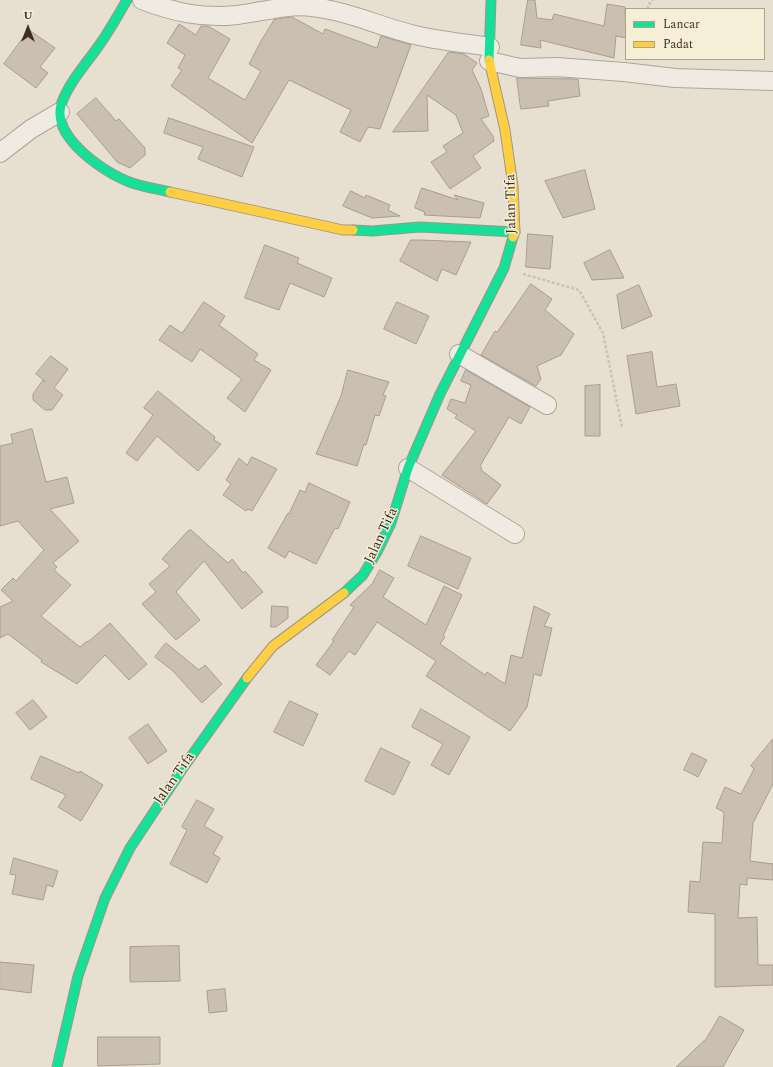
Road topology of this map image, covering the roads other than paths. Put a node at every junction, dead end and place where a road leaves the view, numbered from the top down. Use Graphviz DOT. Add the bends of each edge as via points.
graph roads {
  1 [pos="127,0"];
  2 [pos="142,0"];
  3 [pos="491,0"];
  4 [pos="490,54"];
  5 [pos="773,81"];
  6 [pos="60,112"];
  7 [pos="0,153"];
  8 [pos="515,232"];
  9 [pos="459,354"];
  10 [pos="547,405"];
  11 [pos="408,468"];
  12 [pos="516,534"];
  13 [pos="57,1067"];
  1 -- 6 [label="street" via="105,38 79,73"];
  2 -- 4 [label="street" via="169,11 200,16 311,7"];
  3 -- 4 [label="street, Jalan Tifa"];
  4 -- 5 [label="street" via="520,68 557,67 675,78"];
  4 -- 8 [label="street, Jalan Tifa" via="510,160"];
  6 -- 7 [label="street" via="31,129"];
  6 -- 8 [label="street" via="67,134 86,156 112,175 132,183 343,230 372,231 420,227"];
  8 -- 9 [label="street, Jalan Tifa" via="504,268"];
  9 -- 10 [label="street"];
  9 -- 11 [label="street, Jalan Tifa"];
  11 -- 12 [label="street"];
  11 -- 13 [label="street, Jalan Tifa" via="391,523 363,575 344,593 274,646 245,681 185,764 130,848 105,898 78,976"];
}
